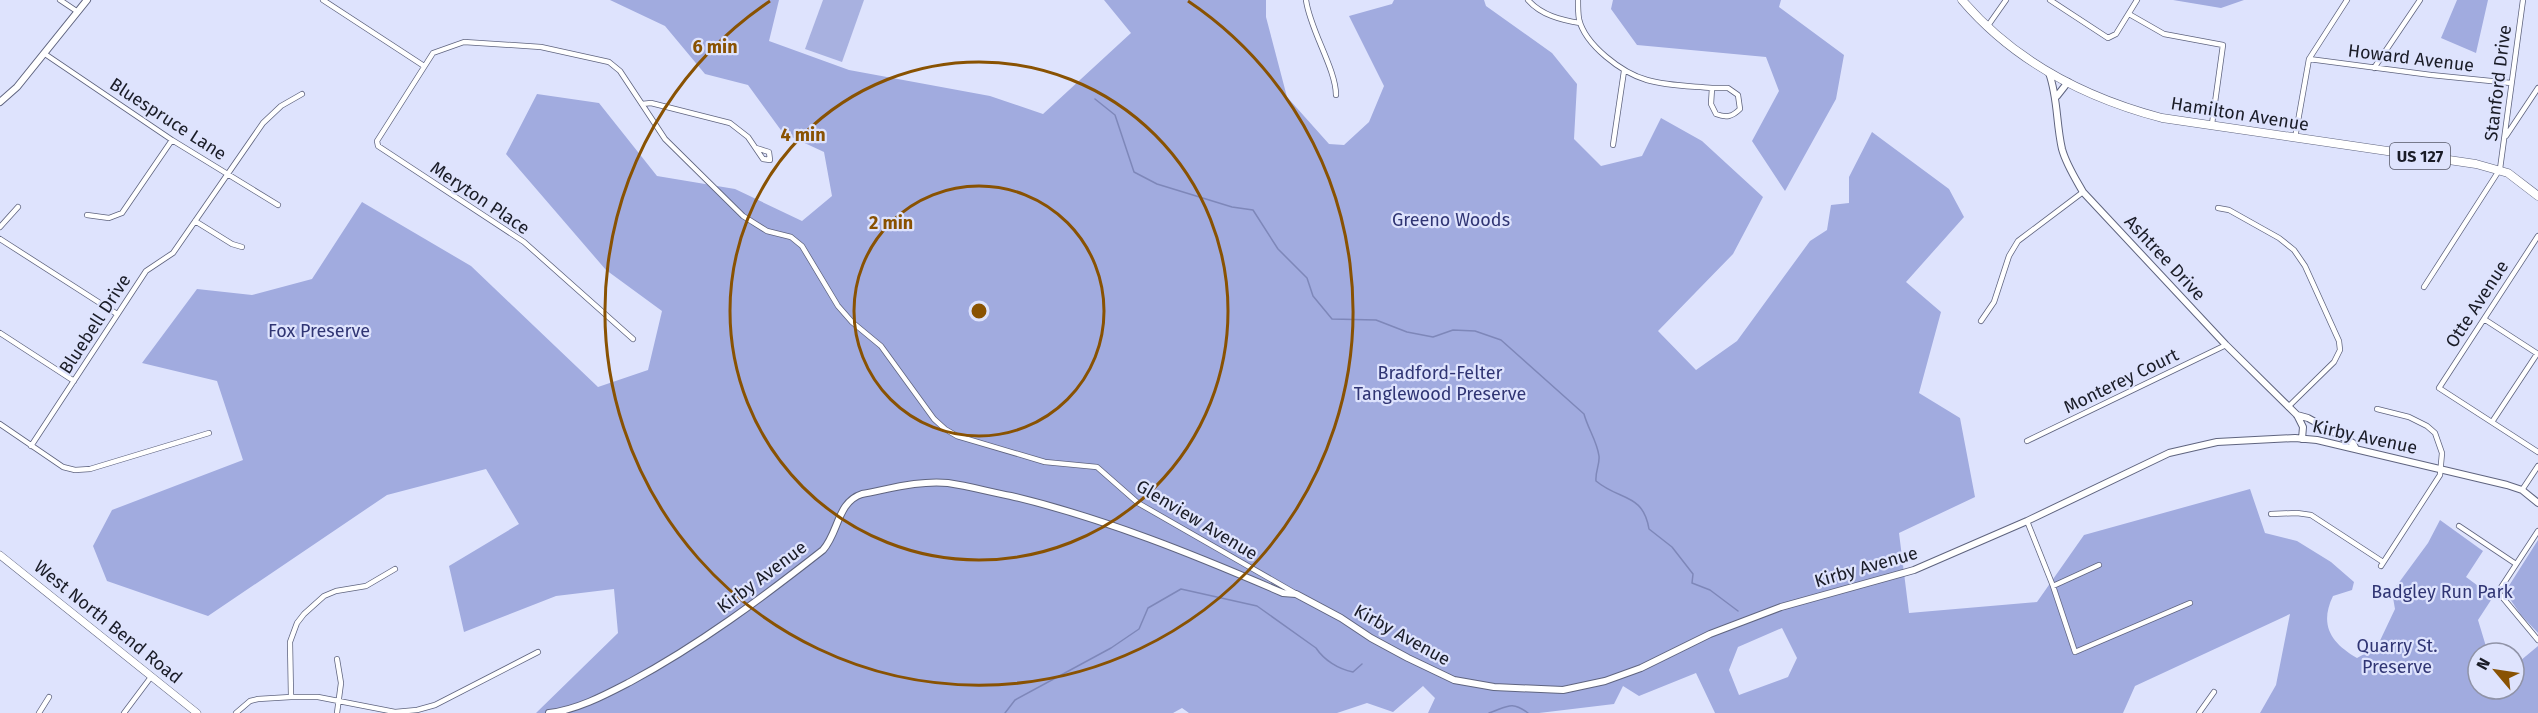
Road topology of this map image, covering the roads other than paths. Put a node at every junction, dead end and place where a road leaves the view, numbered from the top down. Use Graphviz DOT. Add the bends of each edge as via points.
graph roads {
  1 [pos="60,0"];
  2 [pos="87,0"];
  3 [pos="323,0"];
  4 [pos="1306,0"];
  5 [pos="1527,0"];
  6 [pos="1578,0"];
  7 [pos="1962,0"];
  8 [pos="2006,0"];
  9 [pos="2050,0"];
  10 [pos="2138,0"];
  11 [pos="2347,0"];
  12 [pos="2420,0"];
  13 [pos="2523,0"];
  14 [pos="78,12"];
  15 [pos="2129,14"];
  16 [pos="1581,23"];
  17 [pos="1987,27"];
  18 [pos="45,54"];
  19 [pos="2309,59"];
  20 [pos="424,66"];
  21 [pos="2374,68"];
  22 [pos="1624,71"];
  23 [pos="2049,73"];
  24 [pos="2068,82"];
  25 [pos="2511,83"];
  26 [pos="1712,88"];
  27 [pos="2538,88"];
  28 [pos="302,94"];
  29 [pos="1336,95"];
  30 [pos="2057,97"];
  31 [pos="0,102"];
  32 [pos="642,104"];
  33 [pos="2212,124"];
  34 [pos="2505,137"];
  35 [pos="2295,138"];
  36 [pos="172,140"];
  37 [pos="1613,146"];
  38 [pos="756,148"];
  39 [pos="2500,170"];
  40 [pos="227,173"];
  41 [pos="2083,192"];
  42 [pos="2538,196"];
  43 [pos="278,205"];
  44 [pos="18,207"];
  45 [pos="2218,208"];
  46 [pos="87,215"];
  47 [pos="195,221"];
  48 [pos="0,228"];
  49 [pos="2538,236"];
  50 [pos="0,238"];
  51 [pos="242,247"];
  52 [pos="2424,287"];
  53 [pos="117,314"];
  54 [pos="2484,319"];
  55 [pos="1981,321"];
  56 [pos="0,333"];
  57 [pos="633,339"];
  58 [pos="2226,345"];
  59 [pos="2538,354"];
  60 [pos="74,381"];
  61 [pos="2288,407"];
  62 [pos="2377,409"];
  63 [pos="2297,415"];
  64 [pos="2492,422"];
  65 [pos="0,424"];
  66 [pos="209,433"];
  67 [pos="2302,439"];
  68 [pos="2027,441"];
  69 [pos="31,446"];
  70 [pos="2356,449"];
  71 [pos="2538,452"];
  72 [pos="2538,465"];
  73 [pos="2442,468"];
  74 [pos="2522,490"];
  75 [pos="2538,503"];
  76 [pos="2271,513"];
  77 [pos="2027,521"];
  78 [pos="2459,526"];
  79 [pos="2538,531"];
  80 [pos="0,555"];
  81 [pos="2516,564"];
  82 [pos="2099,565"];
  83 [pos="395,569"];
  84 [pos="2053,586"];
  85 [pos="1296,594"];
  86 [pos="2190,603"];
  87 [pos="2538,639"];
  88 [pos="538,652"];
  89 [pos="337,659"];
  90 [pos="151,677"];
  91 [pos="2214,692"];
  92 [pos="49,697"];
  93 [pos="291,697"];
  94 [pos="340,701"];
  95 [pos="39,713"];
  96 [pos="124,713"];
  97 [pos="197,713"];
  98 [pos="236,713"];
  99 [pos="337,713"];
  100 [pos="549,713"];
  101 [pos="2199,713"];
  1 -- 14 [label="street"];
  2 -- 14 [label="street"];
  3 -- 20 [label="street"];
  4 -- 29 [label="street" via="1336,84"];
  5 -- 16 [label="street" via="1554,17"];
  6 -- 16 [label="street"];
  7 -- 17 [label="main road, Hamilton Avenue / US 127"];
  8 -- 17 [label="street"];
  9 -- 15 [label="street" via="2105,37 2112,37"];
  10 -- 15 [label="street"];
  11 -- 19 [label="street"];
  12 -- 21 [label="street"];
  13 -- 25 [label="street, Stanford Drive"];
  14 -- 18 [label="street"];
  15 -- 33 [label="street" via="2164,34 2223,45"];
  16 -- 22 [label="street" via="1599,50"];
  17 -- 23 [label="main road, Hamilton Avenue / US 127"];
  18 -- 31 [label="street"];
  18 -- 36 [label="street, Bluespruce Lane"];
  19 -- 21 [label="street, Howard Avenue"];
  19 -- 35 [label="street"];
  20 -- 32 [label="street, Glenview Avenue" via="433,53 464,42 542,47 609,62 620,71"];
  20 -- 57 [label="street, Meryton Place" via="376,141 378,146 524,242"];
  21 -- 25 [label="street, Howard Avenue"];
  22 -- 26 [label="street" via="1657,82"];
  22 -- 37 [label="street"];
  23 -- 24 [label="main road, Hamilton Avenue / US 127"];
  23 -- 30 [label="street, Ashtree Drive"];
  24 -- 30 [label="street"];
  24 -- 33 [label="main road, Hamilton Avenue / US 127" via="2123,108"];
  25 -- 34 [label="street, Stanford Drive"];
  26 -- 26 [label="street" via="1711,104 1716,114 1729,117 1740,109 1738,95 1728,88"];
  27 -- 34 [label="street"];
  28 -- 40 [label="street, Bluebell Drive" via="277,110"];
  30 -- 41 [label="street, Ashtree Drive" via="2062,150"];
  32 -- 38 [label="street" via="730,123"];
  32 -- 85 [label="street, Glenview Avenue" via="665,139 743,216 767,231 791,237 802,246 838,306 881,346 945,429 1045,462 1097,467 1138,503"];
  33 -- 35 [label="main road, Hamilton Avenue / US 127"];
  34 -- 39 [label="street, Stanford Drive"];
  35 -- 39 [label="main road, Hamilton Avenue / US 127"];
  36 -- 40 [label="street, Bluespruce Lane"];
  36 -- 46 [label="street" via="122,213 109,218"];
  39 -- 42 [label="main road, Hamilton Avenue / US 127"];
  39 -- 52 [label="street"];
  40 -- 43 [label="street, Bluespruce Lane"];
  40 -- 47 [label="street, Bluebell Drive"];
  41 -- 55 [label="street" via="2018,241 1994,302"];
  41 -- 58 [label="street, Ashtree Drive"];
  44 -- 48 [label="street"];
  45 -- 61 [label="street" via="2229,210 2294,250 2339,340 2340,350 2334,362"];
  47 -- 51 [label="street"];
  47 -- 53 [label="street, Bluebell Drive" via="172,253 146,272"];
  49 -- 54 [label="street, Otte Avenue"];
  50 -- 53 [label="street"];
  53 -- 60 [label="street, Bluebell Drive"];
  54 -- 59 [label="street"];
  54 -- 64 [label="street, Otte Avenue" via="2439,388"];
  56 -- 60 [label="street"];
  58 -- 61 [label="street, Ashtree Drive"];
  58 -- 68 [label="street, Monterey Court"];
  59 -- 64 [label="street"];
  60 -- 69 [label="street, Bluebell Drive"];
  61 -- 63 [label="street, Ashtree Drive"];
  62 -- 73 [label="street" via="2427,426 2440,443"];
  63 -- 67 [label="street" via="2303,427"];
  63 -- 70 [label="street, Ashtree Drive" via="2353,443"];
  64 -- 71 [label="street"];
  65 -- 69 [label="street"];
  66 -- 69 [label="street" via="83,471 63,466"];
  67 -- 70 [label="street, Kirby Avenue"];
  67 -- 77 [label="street, Kirby Avenue" via="2217,442 2186,448"];
  70 -- 73 [label="street, Kirby Avenue"];
  72 -- 74 [label="street"];
  73 -- 74 [label="street, Kirby Avenue"];
  73 -- 76 [label="street" via="2382,564 2311,515"];
  74 -- 75 [label="street, Kirby Avenue"];
  77 -- 84 [label="street"];
  77 -- 85 [label="street, Kirby Avenue" via="1914,570 1781,607 1710,634 1641,668 1563,690 1494,687 1454,680"];
  78 -- 81 [label="street"];
  79 -- 81 [label="street"];
  80 -- 90 [label="main road, West North Bend Road"];
  81 -- 87 [label="street" via="2498,592"];
  82 -- 84 [label="street"];
  83 -- 93 [label="street" via="366,586 324,596 304,614 290,642"];
  84 -- 86 [label="street" via="2075,652"];
  85 -- 100 [label="street, Kirby Avenue" via="1283,593 1060,508 947,483 920,484 853,498 844,506 823,550 726,623 615,690"];
  88 -- 94 [label="street" via="435,705 417,710 394,712"];
  89 -- 94 [label="street"];
  90 -- 96 [label="street"];
  90 -- 97 [label="main road, West North Bend Road"];
  91 -- 101 [label="street"];
  92 -- 95 [label="street"];
  93 -- 94 [label="street"];
  93 -- 98 [label="street" via="250,701"];
  94 -- 99 [label="street"];
}
